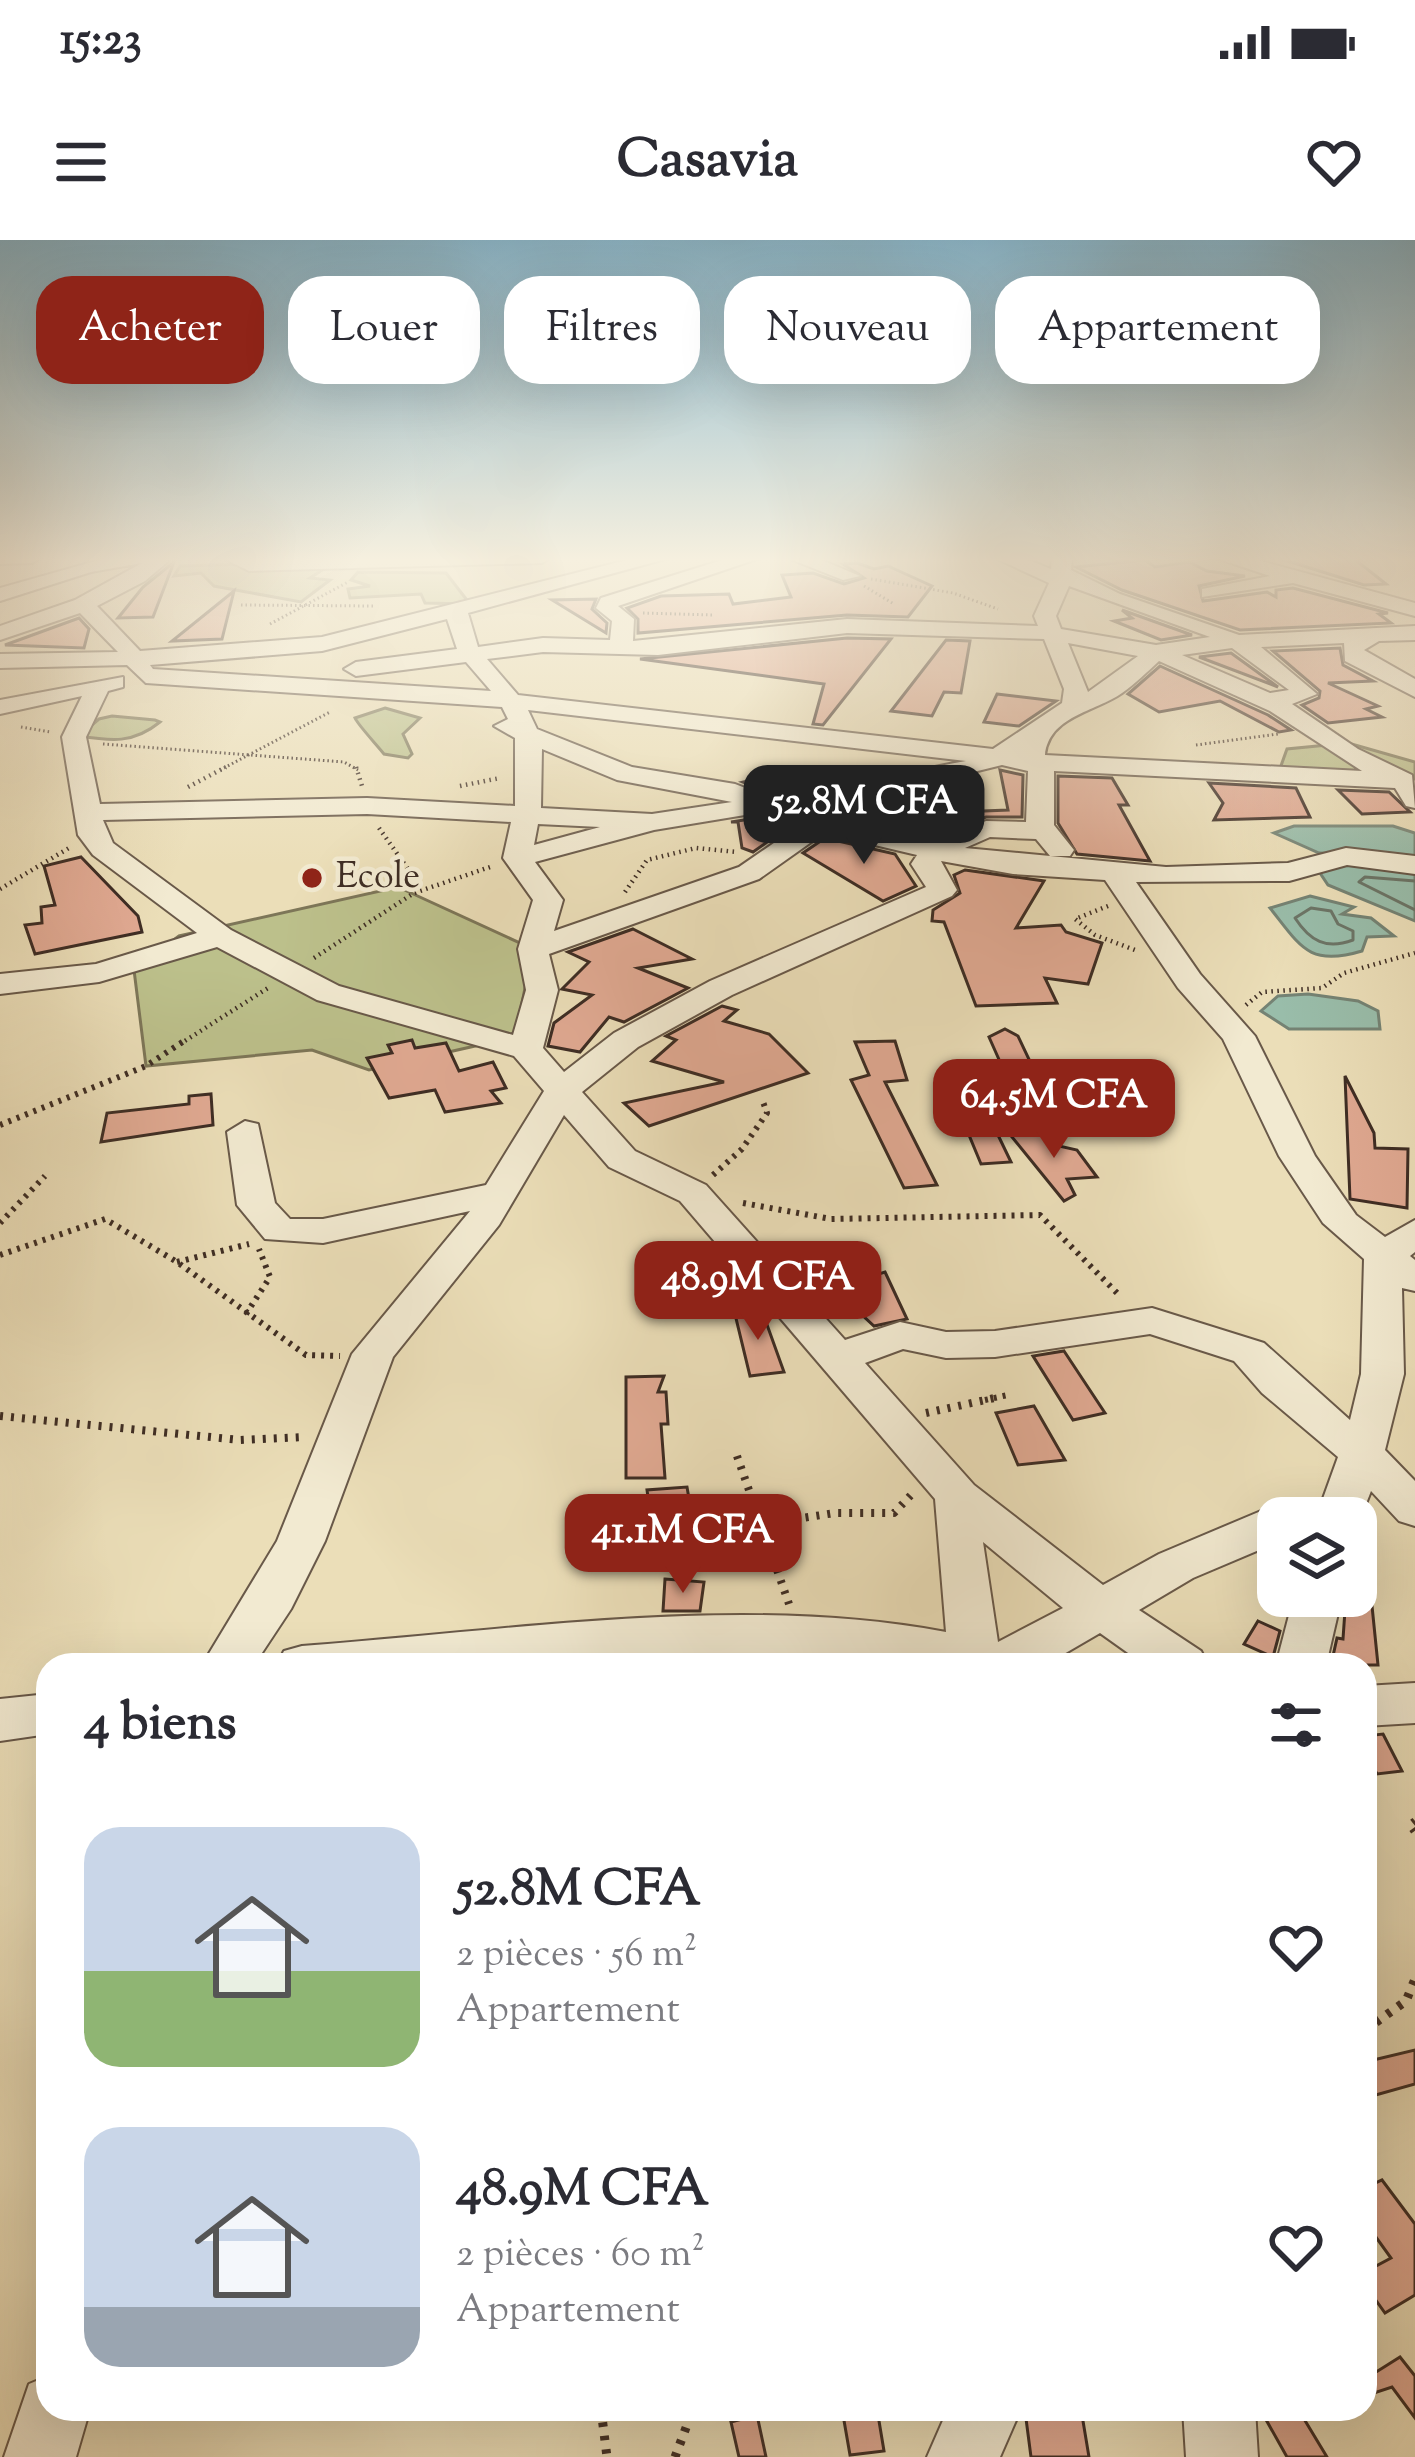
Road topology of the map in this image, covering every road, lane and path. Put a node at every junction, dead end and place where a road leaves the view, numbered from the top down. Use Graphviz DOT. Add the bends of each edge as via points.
graph roads {
  1 [pos="133,660"];
  2 [pos="190,660"];
  3 [pos="227,660"];
  4 [pos="247,660"];
  5 [pos="426,660"];
  6 [pos="476,660"];
  7 [pos="614,660"];
  8 [pos="629,660"];
  9 [pos="1060,660"];
  10 [pos="1146,660"];
  11 [pos="1175,660"];
  12 [pos="1268,660"];
  13 [pos="1364,660"];
  14 [pos="0,661"];
  15 [pos="621,662"];
  16 [pos="137,667"];
  17 [pos="217,667"];
  18 [pos="257,682"];
  19 [pos="99,685"];
  20 [pos="1415,690"];
  21 [pos="351,699"];
  22 [pos="1267,701"];
  23 [pos="1074,706"];
  24 [pos="0,707"];
  25 [pos="587,709"];
  26 [pos="19,727"];
  27 [pos="1040,730"];
  28 [pos="531,735"];
  29 [pos="74,737"];
  30 [pos="249,756"];
  31 [pos="995,758"];
  32 [pos="1036,763"];
  33 [pos="1411,787"];
  34 [pos="367,806"];
  35 [pos="754,807"];
  36 [pos="140,812"];
  37 [pos="528,814"];
  38 [pos="652,822"];
  39 [pos="91,824"];
  40 [pos="820,824"];
  41 [pos="1043,831"];
  42 [pos="934,851"];
  43 [pos="518,858"];
  44 [pos="647,860"];
  45 [pos="765,862"];
  46 [pos="1415,865"];
  47 [pos="1114,879"];
  48 [pos="0,889"];
  49 [pos="220,936"];
  50 [pos="533,949"];
  51 [pos="1415,953"];
  52 [pos="1179,966"];
  53 [pos="289,975"];
  54 [pos="0,984"];
  55 [pos="1222,1019"];
  56 [pos="526,1049"];
  57 [pos="562,1091"];
  58 [pos="762,1099"];
  59 [pos="0,1125"];
  60 [pos="245,1132"];
  61 [pos="45,1176"];
  62 [pos="500,1193"];
  63 [pos="693,1193"];
  64 [pos="0,1223"];
  65 [pos="0,1255"];
  66 [pos="1405,1256"];
  67 [pos="177,1262"];
  68 [pos="246,1314"];
  69 [pos="1142,1319"];
  70 [pos="373,1354"];
  71 [pos="840,1357"];
  72 [pos="1008,1395"];
  73 [pos="0,1416"];
  74 [pos="893,1421"];
  75 [pos="344,1434"];
  76 [pos="737,1456"];
  77 [pos="945,1483"];
  78 [pos="1350,1487"];
  79 [pos="1415,1510"];
  80 [pos="762,1524"];
  81 [pos="1257,1532"];
  82 [pos="957,1557"];
  83 [pos="1102,1608"];
  84 [pos="1313,1617"];
  85 [pos="800,1636"];
  86 [pos="927,1645"];
  87 [pos="235,1653"];
  88 [pos="467,1653"];
  89 [pos="951,1653"];
  90 [pos="976,1653"];
  91 [pos="1030,1653"];
  92 [pos="1167,1653"];
  93 [pos="1304,1653"];
  94 [pos="1415,1703"];
  95 [pos="1377,1705"];
  96 [pos="36,1716"];
  97 [pos="0,1720"];
  98 [pos="1415,1821"];
  99 [pos="1415,1832"];
  100 [pos="1415,1979"];
  101 [pos="1377,2022"];
  102 [pos="50,2421"];
  103 [pos="602,2421"];
  104 [pos="688,2421"];
  105 [pos="979,2421"];
  106 [pos="1220,2421"];
  107 [pos="40,2457"];
  108 [pos="607,2457"];
  109 [pos="675,2457"];
  110 [pos="962,2457"];
  111 [pos="1222,2457"];
  1 -- 16 [label="street"];
  2 -- 16 [label="street"];
  3 -- 17 [label="path"];
  4 -- 17 [label="street"];
  5 -- 17 [label="street"];
  6 -- 28 [label="street"];
  7 -- 15 [label="street"];
  8 -- 15 [label="street"];
  9 -- 23 [label="street" via="1076,689"];
  10 -- 23 [label="street" via="1112,690"];
  11 -- 22 [label="street"];
  12 -- 22 [label="street" via="1304,689 1300,698"];
  13 -- 20 [label="street"];
  14 -- 16 [label="street"];
  15 -- 25 [label="street"];
  16 -- 17 [label="street"];
  16 -- 19 [label="street"];
  17 -- 18 [label="street"];
  18 -- 21 [label="street"];
  18 -- 28 [label="street"];
  19 -- 24 [label="street"];
  19 -- 29 [label="street"];
  21 -- 28 [label="street" via="494,719"];
  21 -- 30 [label="path"];
  22 -- 33 [label="street"];
  23 -- 27 [label="street"];
  25 -- 28 [label="street"];
  25 -- 28 [label="street"];
  25 -- 31 [label="street"];
  26 -- 29 [label="path"];
  27 -- 31 [label="street"];
  27 -- 32 [label="street" via="1030,752"];
  28 -- 35 [label="street" via="626,774 726,790"];
  28 -- 37 [label="street"];
  29 -- 30 [label="path"];
  29 -- 39 [label="street"];
  30 -- 34 [label="path" via="344,762 358,769"];
  30 -- 36 [label="path"];
  31 -- 32 [label="street"];
  31 -- 40 [label="street" via="863,796"];
  32 -- 33 [label="street"];
  32 -- 41 [label="street"];
  34 -- 36 [label="street"];
  34 -- 37 [label="street"];
  35 -- 38 [label="street"];
  35 -- 40 [label="street"];
  36 -- 39 [label="street"];
  37 -- 38 [label="street"];
  37 -- 43 [label="street"];
  38 -- 43 [label="street"];
  39 -- 48 [label="path"];
  39 -- 49 [label="street" via="103,849"];
  40 -- 42 [label="street"];
  40 -- 45 [label="street"];
  41 -- 42 [label="street" via="986,829"];
  41 -- 47 [label="street"];
  42 -- 47 [label="street"];
  42 -- 57 [label="street" via="925,864 942,890 721,988 626,1040"];
  43 -- 50 [label="street" via="548,900"];
  43 -- 53 [label="path" via="414,893"];
  44 -- 45 [label="path" via="697,848"];
  45 -- 50 [label="street"];
  46 -- 47 [label="street" via="1346,856 1267,874"];
  47 -- 52 [label="street"];
  47 -- 52 [label="path" via="1075,920"];
  49 -- 53 [label="street"];
  49 -- 54 [label="street" via="100,973"];
  50 -- 56 [label="street" via="542,990"];
  51 -- 55 [label="path" via="1344,973 1322,988 1262,992"];
  52 -- 55 [label="street"];
  53 -- 56 [label="street"];
  53 -- 59 [label="path" via="146,1066"];
  55 -- 66 [label="street" via="1327,1202"];
  56 -- 57 [label="street"];
  57 -- 62 [label="street"];
  57 -- 63 [label="street" via="622,1159"];
  58 -- 63 [label="path" via="767,1113 742,1149"];
  60 -- 62 [label="street" via="256,1204 279,1231 323,1231"];
  61 -- 64 [label="path"];
  62 -- 70 [label="street"];
  63 -- 69 [label="path" via="831,1219 1040,1216"];
  63 -- 71 [label="street"];
  65 -- 67 [label="path" via="105,1220"];
  66 -- 78 [label="street" via="1378,1301 1385,1354"];
  67 -- 68 [label="path"];
  67 -- 68 [label="path" via="256,1243 269,1277"];
  68 -- 70 [label="path" via="306,1355"];
  69 -- 71 [label="street" via="995,1344 900,1335"];
  69 -- 78 [label="street" via="1249,1352"];
  70 -- 75 [label="street"];
  71 -- 74 [label="street"];
  72 -- 74 [label="path"];
  73 -- 75 [label="path" via="240,1440"];
  74 -- 77 [label="street"];
  75 -- 87 [label="street" via="274,1596"];
  76 -- 80 [label="path"];
  77 -- 80 [label="path" via="894,1513"];
  77 -- 82 [label="street"];
  77 -- 83 [label="street"];
  78 -- 79 [label="street"];
  80 -- 85 [label="path"];
  81 -- 83 [label="street"];
  82 -- 86 [label="street"];
  82 -- 90 [label="street"];
  83 -- 91 [label="street"];
  83 -- 92 [label="street"];
  84 -- 93 [label="street"];
  85 -- 86 [label="street"];
  85 -- 88 [label="street"];
  86 -- 89 [label="street"];
  94 -- 95 [label="street"];
  96 -- 97 [label="street"];
  98 -- 99 [label="path"];
  100 -- 101 [label="path" via="1406,2001"];
  102 -- 107 [label="street"];
  103 -- 108 [label="path"];
  104 -- 109 [label="path"];
  105 -- 110 [label="street"];
  106 -- 111 [label="street"];
}
